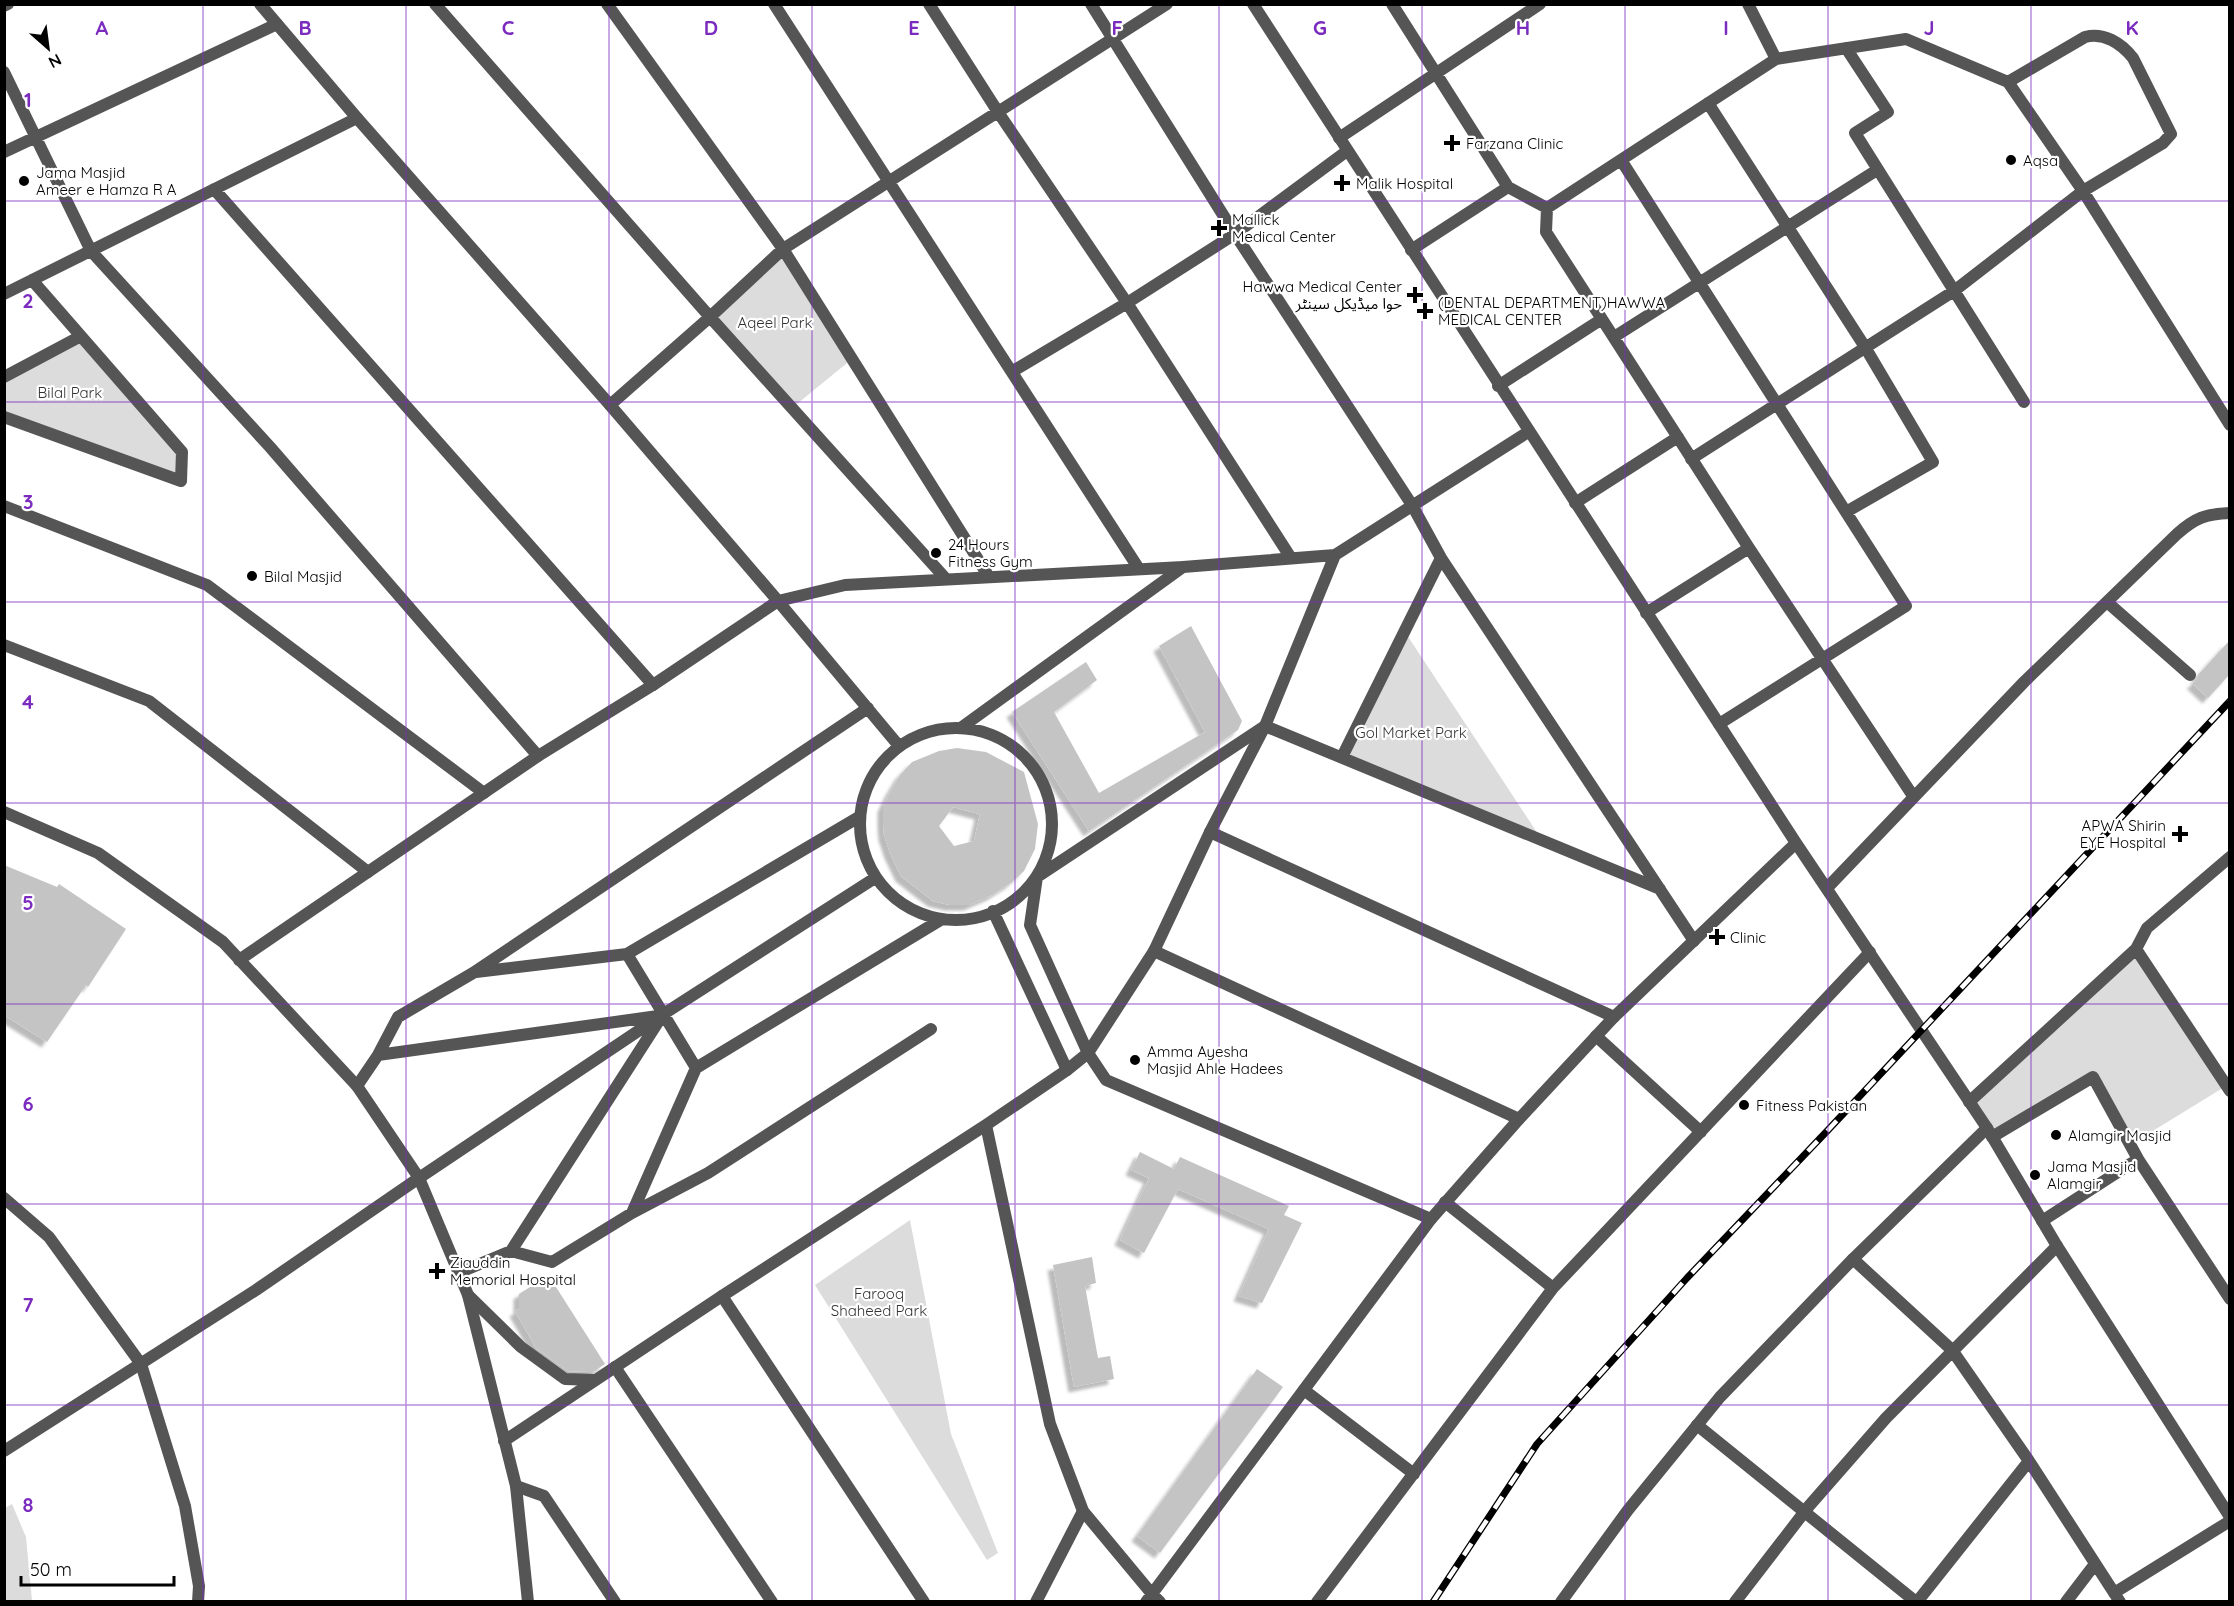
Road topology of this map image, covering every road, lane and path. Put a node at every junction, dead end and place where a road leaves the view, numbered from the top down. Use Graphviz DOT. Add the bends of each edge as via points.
graph roads {
  1 [pos="260,4"];
  2 [pos="435,4"];
  3 [pos="607,4"];
  4 [pos="774,4"];
  5 [pos="929,4"];
  6 [pos="1091,4"];
  7 [pos="1167,4"];
  8 [pos="1253,4"];
  9 [pos="1392,4"];
  10 [pos="1540,4"];
  11 [pos="1748,4"];
  12 [pos="1524,9"];
  13 [pos="277,24"];
  14 [pos="1113,39"];
  15 [pos="1846,48"];
  16 [pos="1776,59"];
  17 [pos="4,72"];
  18 [pos="1436,73"];
  19 [pos="2008,82"];
  20 [pos="1708,103"];
  21 [pos="998,112"];
  22 [pos="357,118"];
  23 [pos="37,137"];
  24 [pos="1339,138"];
  25 [pos="1347,151"];
  26 [pos="4,152"];
  27 [pos="1621,160"];
  28 [pos="1877,170"];
  29 [pos="888,183"];
  30 [pos="1508,187"];
  31 [pos="214,189"];
  32 [pos="2083,191"];
  33 [pos="1547,208"];
  34 [pos="1787,226"];
  35 [pos="1235,234"];
  36 [pos="783,249"];
  37 [pos="1411,250"];
  38 [pos="91,251"];
  39 [pos="32,280"];
  40 [pos="1699,282"];
  41 [pos="1954,291"];
  42 [pos="4,294"];
  43 [pos="1127,303"];
  44 [pos="710,317"];
  45 [pos="1602,319"];
  46 [pos="81,336"];
  47 [pos="1614,337"];
  48 [pos="1865,347"];
  49 [pos="1013,371"];
  50 [pos="4,377"];
  51 [pos="1498,386"];
  52 [pos="2024,402"];
  53 [pos="1777,404"];
  54 [pos="610,405"];
  55 [pos="4,417"];
  56 [pos="2229,425"];
  57 [pos="1528,432"];
  58 [pos="1678,437"];
  59 [pos="1691,459"];
  60 [pos="1575,503"];
  61 [pos="1413,505"];
  62 [pos="4,506"];
  63 [pos="1846,512"];
  64 [pos="2229,513"];
  65 [pos="1749,548"];
  66 [pos="1335,555"];
  67 [pos="1291,558"];
  68 [pos="1441,558"];
  69 [pos="1183,567"];
  70 [pos="1139,568"];
  71 [pos="989,577"];
  72 [pos="946,579"];
  73 [pos="778,601"];
  74 [pos="2107,602"];
  75 [pos="1646,613"];
  76 [pos="4,645"];
  77 [pos="1822,659"];
  78 [pos="2190,675"];
  79 [pos="653,685"];
  80 [pos="868,708"];
  81 [pos="1719,724"];
  82 [pos="1265,726"];
  83 [pos="962,727"];
  84 [pos="899,746"];
  85 [pos="538,756"];
  86 [pos="1342,757"];
  87 [pos="484,793"];
  88 [pos="1913,796"];
  89 [pos="4,812"];
  90 [pos="859,817"];
  91 [pos="1210,832"];
  92 [pos="1796,843"];
  93 [pos="2229,857"];
  94 [pos="368,872"];
  95 [pos="1037,877"];
  96 [pos="875,878"];
  97 [pos="1827,888"];
  98 [pos="1660,889"];
  99 [pos="993,911"];
  100 [pos="942,920"];
  101 [pos="1694,941"];
  102 [pos="2136,949"];
  103 [pos="1154,951"];
  104 [pos="1870,952"];
  105 [pos="627,954"];
  106 [pos="239,960"];
  107 [pos="473,973"];
  108 [pos="662,1015"];
  109 [pos="1614,1017"];
  110 [pos="931,1029"];
  111 [pos="1596,1036"];
  112 [pos="1088,1053"];
  113 [pos="378,1055"];
  114 [pos="696,1068"];
  115 [pos="1067,1071"];
  116 [pos="357,1086"];
  117 [pos="2229,1091"];
  118 [pos="1969,1102"];
  119 [pos="1519,1119"];
  120 [pos="986,1125"];
  121 [pos="1701,1132"];
  122 [pos="1990,1133"];
  123 [pos="2138,1159"];
  124 [pos="420,1178"];
  125 [pos="4,1198"];
  126 [pos="1445,1202"];
  127 [pos="632,1213"];
  128 [pos="1431,1219"];
  129 [pos="2042,1221"];
  130 [pos="2057,1246"];
  131 [pos="511,1251"];
  132 [pos="1853,1259"];
  133 [pos="458,1273"];
  134 [pos="1553,1288"];
  135 [pos="468,1295"];
  136 [pos="722,1296"];
  137 [pos="2229,1299"];
  138 [pos="1952,1350"];
  139 [pos="141,1364"];
  140 [pos="615,1367"];
  141 [pos="595,1380"];
  142 [pos="1304,1390"];
  143 [pos="1697,1425"];
  144 [pos="504,1441"];
  145 [pos="4,1451"];
  146 [pos="2029,1461"];
  147 [pos="1414,1474"];
  148 [pos="516,1486"];
  149 [pos="1083,1511"];
  150 [pos="1804,1513"];
  151 [pos="2229,1519"];
  152 [pos="2095,1564"];
  153 [pos="2117,1597"];
  154 [pos="1153,1599"];
  155 [pos="198,1602"];
  156 [pos="528,1602"];
  157 [pos="615,1602"];
  158 [pos="772,1602"];
  159 [pos="924,1602"];
  160 [pos="1036,1602"];
  161 [pos="1317,1602"];
  162 [pos="1561,1602"];
  163 [pos="1735,1602"];
  164 [pos="1916,1602"];
  165 [pos="2066,1602"];
  1 -- 13 [label="street"];
  2 -- 44 [label="street"];
  3 -- 36 [label="street"];
  4 -- 29 [label="street"];
  5 -- 21 [label="street"];
  6 -- 14 [label="street"];
  7 -- 14 [label="street"];
  8 -- 24 [label="street"];
  9 -- 18 [label="street"];
  10 -- 12 [label="street"];
  11 -- 16 [label="street"];
  12 -- 18 [label="street"];
  13 -- 22 [label="street"];
  13 -- 23 [label="street"];
  14 -- 21 [label="street"];
  14 -- 35 [label="street"];
  15 -- 16 [label="street"];
  15 -- 19 [label="street" via="1906,39"];
  15 -- 28 [label="street" via="1888,112 1855,133"];
  16 -- 20 [label="street"];
  17 -- 23 [label="street"];
  18 -- 24 [label="street"];
  18 -- 30 [label="street"];
  19 -- 32 [label="street"];
  19 -- 32 [label="street" via="2094,34 2105,36 2133,58 2171,134 2163,143"];
  20 -- 27 [label="street"];
  20 -- 34 [label="street"];
  21 -- 29 [label="street"];
  21 -- 43 [label="street"];
  22 -- 31 [label="street"];
  22 -- 54 [label="street"];
  23 -- 26 [label="street"];
  23 -- 38 [label="street"];
  24 -- 25 [label="street"];
  25 -- 35 [label="street"];
  25 -- 37 [label="street"];
  27 -- 33 [label="street"];
  27 -- 40 [label="street"];
  28 -- 34 [label="street"];
  28 -- 41 [label="street"];
  29 -- 36 [label="street"];
  29 -- 49 [label="street"];
  30 -- 33 [label="street"];
  30 -- 37 [label="street"];
  31 -- 38 [label="street"];
  31 -- 79 [label="street"];
  32 -- 41 [label="street"];
  32 -- 56 [label="street"];
  33 -- 45 [label="street" via="1546,232"];
  34 -- 40 [label="street"];
  34 -- 48 [label="street"];
  35 -- 43 [label="street"];
  35 -- 61 [label="street"];
  36 -- 44 [label="street"];
  36 -- 71 [label="street"];
  37 -- 51 [label="street"];
  38 -- 39 [label="street"];
  38 -- 85 [label="street" via="270,447"];
  39 -- 42 [label="street"];
  39 -- 46 [label="street"];
  40 -- 47 [label="street"];
  40 -- 53 [label="street"];
  41 -- 48 [label="street"];
  41 -- 52 [label="street"];
  43 -- 49 [label="street"];
  43 -- 67 [label="street"];
  44 -- 54 [label="street"];
  44 -- 72 [label="street"];
  45 -- 47 [label="street"];
  45 -- 51 [label="street"];
  46 -- 50 [label="street"];
  46 -- 55 [label="street" via="182,452 181,481"];
  47 -- 58 [label="street"];
  48 -- 53 [label="street"];
  48 -- 63 [label="street" via="1933,462"];
  49 -- 70 [label="street"];
  51 -- 57 [label="street"];
  53 -- 59 [label="street"];
  53 -- 63 [label="street"];
  54 -- 73 [label="street"];
  57 -- 60 [label="street"];
  57 -- 61 [label="street"];
  58 -- 59 [label="street"];
  58 -- 60 [label="street"];
  59 -- 65 [label="street"];
  60 -- 75 [label="street"];
  61 -- 66 [label="street"];
  61 -- 68 [label="street"];
  62 -- 87 [label="street" via="207,585"];
  63 -- 77 [label="street" via="1906,606"];
  64 -- 74 [label="street" via="2191,522"];
  65 -- 75 [label="street"];
  65 -- 77 [label="street"];
  66 -- 67 [label="street"];
  66 -- 82 [label="street"];
  67 -- 69 [label="street"];
  68 -- 86 [label="street"];
  68 -- 98 [label="street"];
  69 -- 70 [label="street"];
  69 -- 83 [label="street"];
  70 -- 71 [label="street"];
  71 -- 72 [label="street"];
  72 -- 73 [label="street" via="844,585"];
  73 -- 79 [label="street"];
  73 -- 80 [label="street"];
  74 -- 78 [label="street"];
  74 -- 88 [label="street"];
  75 -- 81 [label="street"];
  76 -- 94 [label="street" via="149,701"];
  77 -- 81 [label="street"];
  77 -- 88 [label="street"];
  79 -- 85 [label="street"];
  80 -- 84 [label="street"];
  80 -- 107 [label="street"];
  81 -- 92 [label="street"];
  82 -- 86 [label="street"];
  82 -- 91 [label="street"];
  82 -- 95 [label="street"];
  83 -- 84 [label="street" via="929,731"];
  83 -- 95 [label="street" via="1002,739 1029,759 1046,788 1052,811 1051,844"];
  84 -- 90 [label="street" via="882,761 867,785"];
  85 -- 87 [label="street"];
  86 -- 98 [label="street"];
  87 -- 94 [label="street"];
  88 -- 97 [label="street"];
  89 -- 106 [label="street" via="98,853 223,942"];
  90 -- 96 [label="street" via="861,844"];
  90 -- 105 [label="street"];
  91 -- 103 [label="street"];
  91 -- 109 [label="street"];
  92 -- 97 [label="street"];
  92 -- 101 [label="street"];
  93 -- 102 [label="street" via="2147,928"];
  94 -- 106 [label="street"];
  95 -- 99 [label="street" via="1010,904"];
  95 -- 112 [label="street" via="1030,925"];
  96 -- 100 [label="street" via="893,897 922,914"];
  96 -- 108 [label="street"];
  97 -- 104 [label="street"];
  98 -- 101 [label="street"];
  99 -- 100 [label="street" via="976,918"];
  99 -- 115 [label="street"];
  100 -- 114 [label="street"];
  101 -- 109 [label="street"];
  102 -- 117 [label="street"];
  102 -- 118 [label="street"];
  103 -- 112 [label="street"];
  103 -- 119 [label="street"];
  104 -- 118 [label="street"];
  104 -- 121 [label="street"];
  105 -- 107 [label="street"];
  105 -- 108 [label="street"];
  106 -- 116 [label="street"];
  107 -- 113 [label="street" via="398,1017"];
  108 -- 113 [label="street"];
  108 -- 114 [label="street"];
  108 -- 124 [label="street"];
  108 -- 131 [label="street"];
  109 -- 111 [label="street"];
  110 -- 127 [label="street" via="708,1173"];
  111 -- 119 [label="street"];
  111 -- 121 [label="street"];
  112 -- 115 [label="street"];
  112 -- 128 [label="street" via="1106,1080"];
  113 -- 116 [label="street"];
  114 -- 127 [label="street"];
  115 -- 120 [label="street"];
  116 -- 124 [label="street"];
  118 -- 122 [label="street"];
  119 -- 126 [label="street"];
  120 -- 136 [label="street"];
  120 -- 149 [label="street" via="1050,1424"];
  121 -- 134 [label="street"];
  122 -- 123 [label="street" via="2092,1077"];
  122 -- 129 [label="street"];
  122 -- 132 [label="street"];
  123 -- 129 [label="street"];
  123 -- 137 [label="street"];
  124 -- 133 [label="street"];
  124 -- 139 [label="street"];
  125 -- 139 [label="street" via="49,1237"];
  126 -- 128 [label="street"];
  126 -- 134 [label="street"];
  127 -- 131 [label="street" via="552,1262"];
  128 -- 142 [label="street"];
  129 -- 130 [label="street"];
  130 -- 138 [label="street"];
  130 -- 151 [label="street"];
  131 -- 133 [label="street"];
  132 -- 138 [label="street"];
  132 -- 143 [label="street"];
  133 -- 135 [label="street"];
  134 -- 147 [label="street"];
  135 -- 141 [label="street" via="521,1347 565,1379"];
  135 -- 144 [label="street"];
  136 -- 140 [label="street"];
  136 -- 159 [label="street"];
  138 -- 146 [label="street"];
  138 -- 150 [label="street" via="1886,1418"];
  139 -- 145 [label="street"];
  139 -- 155 [label="street" via="185,1506 199,1586"];
  140 -- 141 [label="street"];
  140 -- 158 [label="street"];
  141 -- 144 [label="street"];
  142 -- 147 [label="street"];
  142 -- 154 [label="street"];
  143 -- 150 [label="street"];
  143 -- 162 [label="street"];
  144 -- 148 [label="street"];
  146 -- 152 [label="street"];
  146 -- 164 [label="street"];
  147 -- 161 [label="street"];
  148 -- 156 [label="street"];
  148 -- 157 [label="street" via="544,1496"];
  149 -- 154 [label="street"];
  149 -- 160 [label="street"];
  150 -- 163 [label="street"];
  150 -- 164 [label="street"];
  151 -- 153 [label="street"];
  152 -- 153 [label="street"];
  152 -- 165 [label="street"];
}
